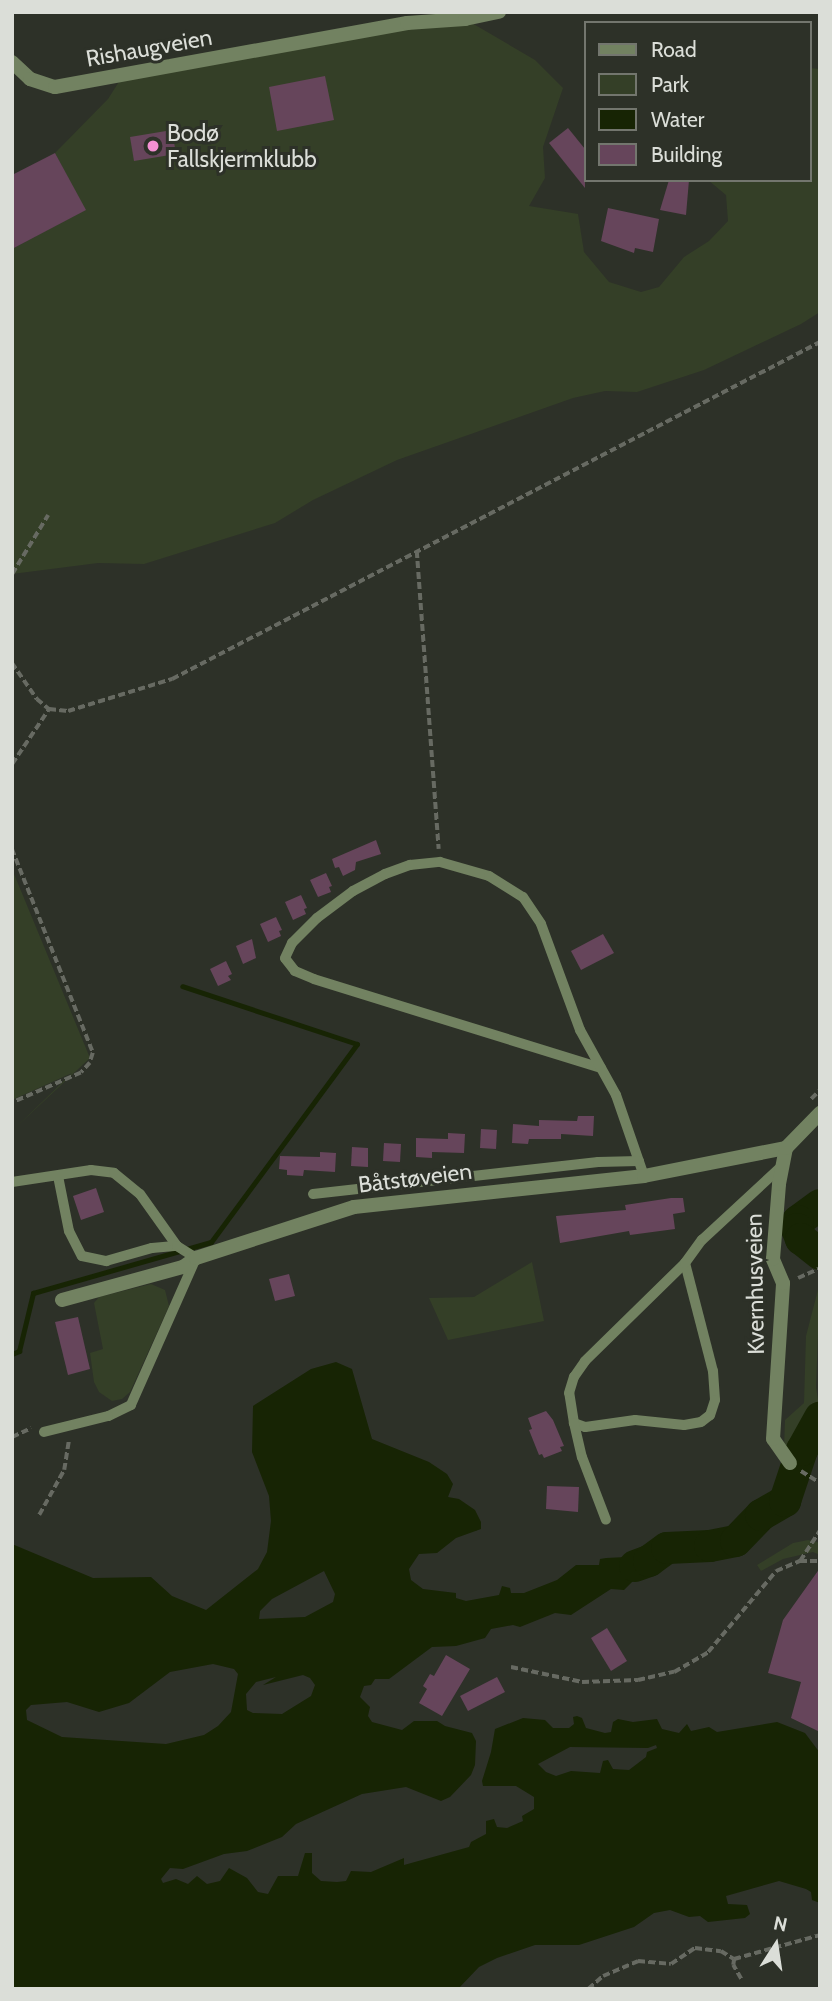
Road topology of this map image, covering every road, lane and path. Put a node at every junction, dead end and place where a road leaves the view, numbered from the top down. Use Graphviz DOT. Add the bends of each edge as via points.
graph roads {
  1 [pos="499,12"];
  2 [pos="12,62"];
  3 [pos="820,342"];
  4 [pos="48,515"];
  5 [pos="417,551"];
  6 [pos="12,574"];
  7 [pos="12,663"];
  8 [pos="49,709"];
  9 [pos="12,764"];
  10 [pos="12,849"];
  11 [pos="440,862"];
  12 [pos="601,1069"];
  13 [pos="12,1103"];
  14 [pos="820,1113"];
  15 [pos="786,1148"];
  16 [pos="639,1161"];
  17 [pos="783,1165"];
  18 [pos="58,1176"];
  19 [pos="644,1176"];
  20 [pos="12,1182"];
  21 [pos="313,1194"];
  22 [pos="177,1246"];
  23 [pos="196,1258"];
  24 [pos="685,1263"];
  25 [pos="820,1268"];
  26 [pos="783,1283"];
  27 [pos="62,1300"];
  28 [pos="574,1423"];
  29 [pos="68,1427"];
  30 [pos="44,1432"];
  31 [pos="790,1463"];
  32 [pos="803,1472"];
  33 [pos="820,1483"];
  34 [pos="39,1515"];
  35 [pos="606,1520"];
  36 [pos="820,1530"];
  37 [pos="800,1561"];
  38 [pos="820,1561"];
  39 [pos="511,1667"];
  40 [pos="820,1935"];
  41 [pos="734,1959"];
  42 [pos="741,1979"];
  43 [pos="588,1989"];
  1 -- 2 [label="street, Rishaugveien" via="407,23 55,87 30,79"];
  3 -- 5 [label="path"];
  4 -- 6 [label="path"];
  5 -- 8 [label="path" via="172,679 68,711"];
  5 -- 11 [label="path"];
  7 -- 8 [label="path"];
  8 -- 9 [label="path"];
  10 -- 13 [label="path" via="93,1053 81,1073"];
  11 -- 12 [label="lane" via="489,876 523,897 541,924 580,1030"];
  11 -- 12 [label="lane" via="410,865 353,891 317,918 292,943 285,958 295,971 314,979"];
  12 -- 16 [label="lane" via="616,1095"];
  14 -- 15 [label="street"];
  15 -- 17 [label="street, Kvernhusveien"];
  15 -- 19 [label="street, Båtstøveien"];
  16 -- 19 [label="lane"];
  16 -- 21 [label="lane"];
  17 -- 24 [label="lane" via="702,1240"];
  17 -- 26 [label="street, Kvernhusveien" via="773,1259"];
  18 -- 20 [label="lane"];
  18 -- 22 [label="lane" via="91,1170 125,1179"];
  18 -- 22 [label="lane" via="69,1231 82,1256 106,1261"];
  19 -- 23 [label="street, Båtstøveien" via="354,1208"];
  22 -- 23 [label="lane"];
  23 -- 27 [label="street, Båtstøveien" via="170,1271"];
  23 -- 29 [label="lane" via="131,1405"];
  24 -- 28 [label="lane" via="574,1377 569,1393"];
  24 -- 28 [label="lane" via="713,1371 715,1400 710,1415 684,1425 635,1420 585,1427"];
  25 -- 26 [label="path"];
  26 -- 31 [label="street, Kvernhusveien" via="773,1439"];
  28 -- 35 [label="lane"];
  29 -- 30 [label="lane"];
  29 -- 34 [label="path" via="64,1470"];
  32 -- 33 [label="path"];
  36 -- 37 [label="path"];
  37 -- 38 [label="path"];
  37 -- 39 [label="path" via="768,1577 708,1652 674,1672 638,1680 582,1682"];
  40 -- 41 [label="path"];
  41 -- 42 [label="path"];
  41 -- 43 [label="path" via="721,1951 695,1948 671,1964 638,1961 603,1976"];
}
